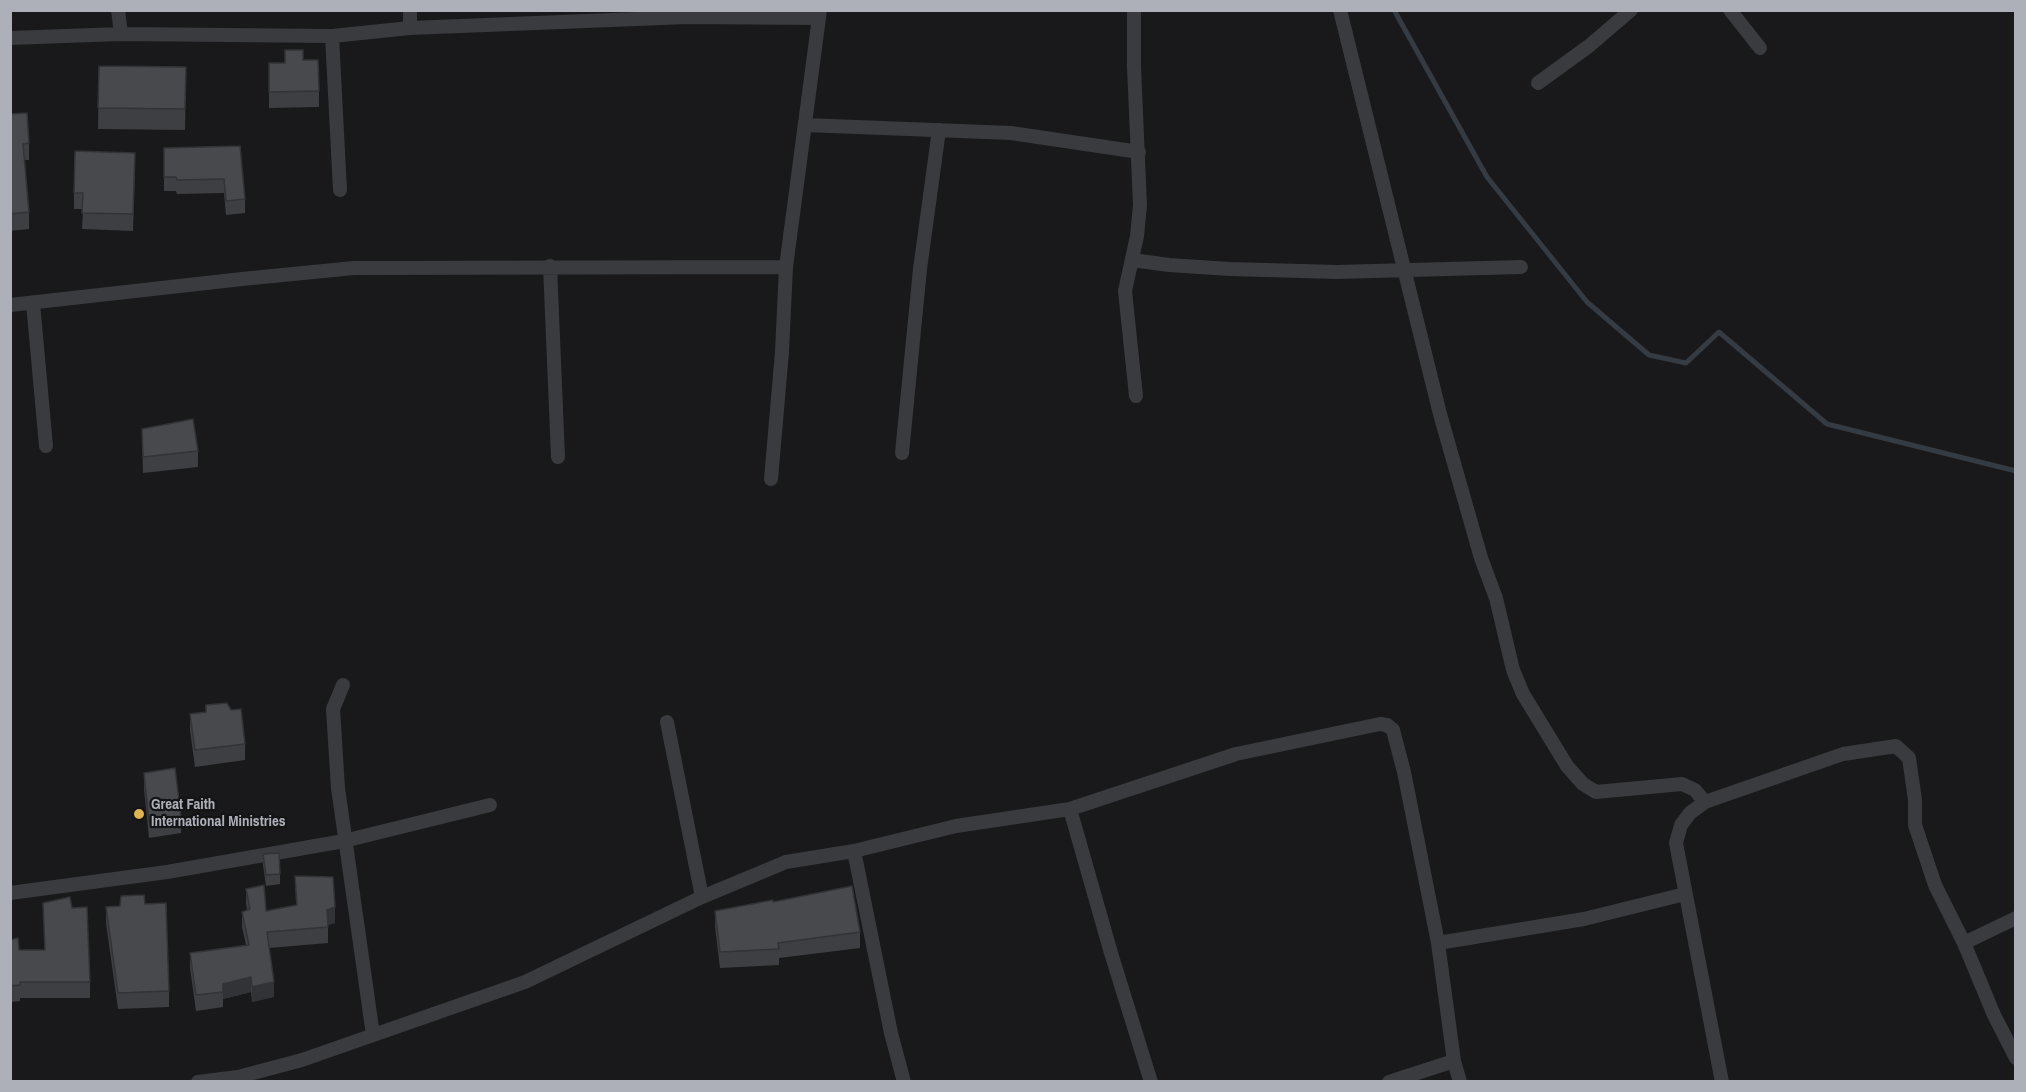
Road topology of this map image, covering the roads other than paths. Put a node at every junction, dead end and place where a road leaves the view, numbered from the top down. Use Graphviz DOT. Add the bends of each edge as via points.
graph roads {
  1 [pos="118,10"];
  2 [pos="410,10"];
  3 [pos="1134,10"];
  4 [pos="1340,10"];
  5 [pos="1631,10"];
  6 [pos="1730,10"];
  7 [pos="687,14"];
  8 [pos="820,14"];
  9 [pos="410,28"];
  10 [pos="121,34"];
  11 [pos="332,36"];
  12 [pos="10,38"];
  13 [pos="1760,48"];
  14 [pos="1538,83"];
  15 [pos="805,124"];
  16 [pos="939,130"];
  17 [pos="1140,152"];
  18 [pos="340,190"];
  19 [pos="1132,260"];
  20 [pos="549,266"];
  21 [pos="786,267"];
  22 [pos="1521,267"];
  23 [pos="1406,271"];
  24 [pos="33,303"];
  25 [pos="10,305"];
  26 [pos="1136,396"];
  27 [pos="46,446"];
  28 [pos="902,453"];
  29 [pos="558,457"];
  30 [pos="771,479"];
  31 [pos="344,685"];
  32 [pos="667,722"];
  33 [pos="1705,802"];
  34 [pos="490,805"];
  35 [pos="1070,809"];
  36 [pos="344,841"];
  37 [pos="854,851"];
  38 [pos="10,893"];
  39 [pos="1685,894"];
  40 [pos="702,897"];
  41 [pos="2016,918"];
  42 [pos="1964,942"];
  43 [pos="1438,943"];
  44 [pos="373,1035"];
  45 [pos="2016,1058"];
  46 [pos="1454,1061"];
  47 [pos="198,1082"];
  48 [pos="904,1082"];
  49 [pos="1151,1082"];
  50 [pos="1389,1082"];
  51 [pos="1460,1082"];
  52 [pos="1722,1082"];
  1 -- 10 [label="street"];
  2 -- 9 [label="street"];
  3 -- 17 [label="street"];
  4 -- 23 [label="street"];
  5 -- 14 [label="street"];
  6 -- 13 [label="street"];
  7 -- 8 [label="street"];
  7 -- 9 [label="street"];
  8 -- 15 [label="street"];
  9 -- 11 [label="street"];
  10 -- 11 [label="street"];
  10 -- 12 [label="street"];
  11 -- 18 [label="street"];
  15 -- 16 [label="street"];
  15 -- 21 [label="street"];
  16 -- 17 [label="street" via="1011,133"];
  16 -- 28 [label="street" via="920,269"];
  17 -- 19 [label="street" via="1140,206"];
  19 -- 23 [label="street" via="1265,270"];
  19 -- 26 [label="street" via="1125,291"];
  20 -- 21 [label="street"];
  20 -- 24 [label="street" via="354,268"];
  20 -- 29 [label="street"];
  21 -- 30 [label="street"];
  22 -- 23 [label="street"];
  23 -- 33 [label="street" via="1440,414 1523,694 1567,766 1596,792 1682,784 1695,790"];
  24 -- 25 [label="street"];
  24 -- 27 [label="street"];
  31 -- 36 [label="street" via="333,709"];
  32 -- 40 [label="street"];
  33 -- 39 [label="street" via="1690,813 1676,843"];
  33 -- 42 [label="street" via="1843,754 1896,746 1910,758 1915,825 1922,851"];
  34 -- 36 [label="street"];
  35 -- 37 [label="street" via="956,826"];
  35 -- 43 [label="street" via="1236,754 1372,724 1387,725 1393,730 1404,772"];
  35 -- 49 [label="street"];
  36 -- 38 [label="street" via="167,872"];
  36 -- 44 [label="street"];
  37 -- 40 [label="street" via="786,862"];
  37 -- 48 [label="street"];
  39 -- 43 [label="street" via="1584,919"];
  39 -- 52 [label="street"];
  40 -- 44 [label="street" via="525,982"];
  41 -- 42 [label="street"];
  42 -- 45 [label="street"];
  43 -- 46 [label="street"];
  44 -- 47 [label="street" via="291,1063 238,1077"];
  46 -- 50 [label="street"];
  46 -- 51 [label="street"];
}
